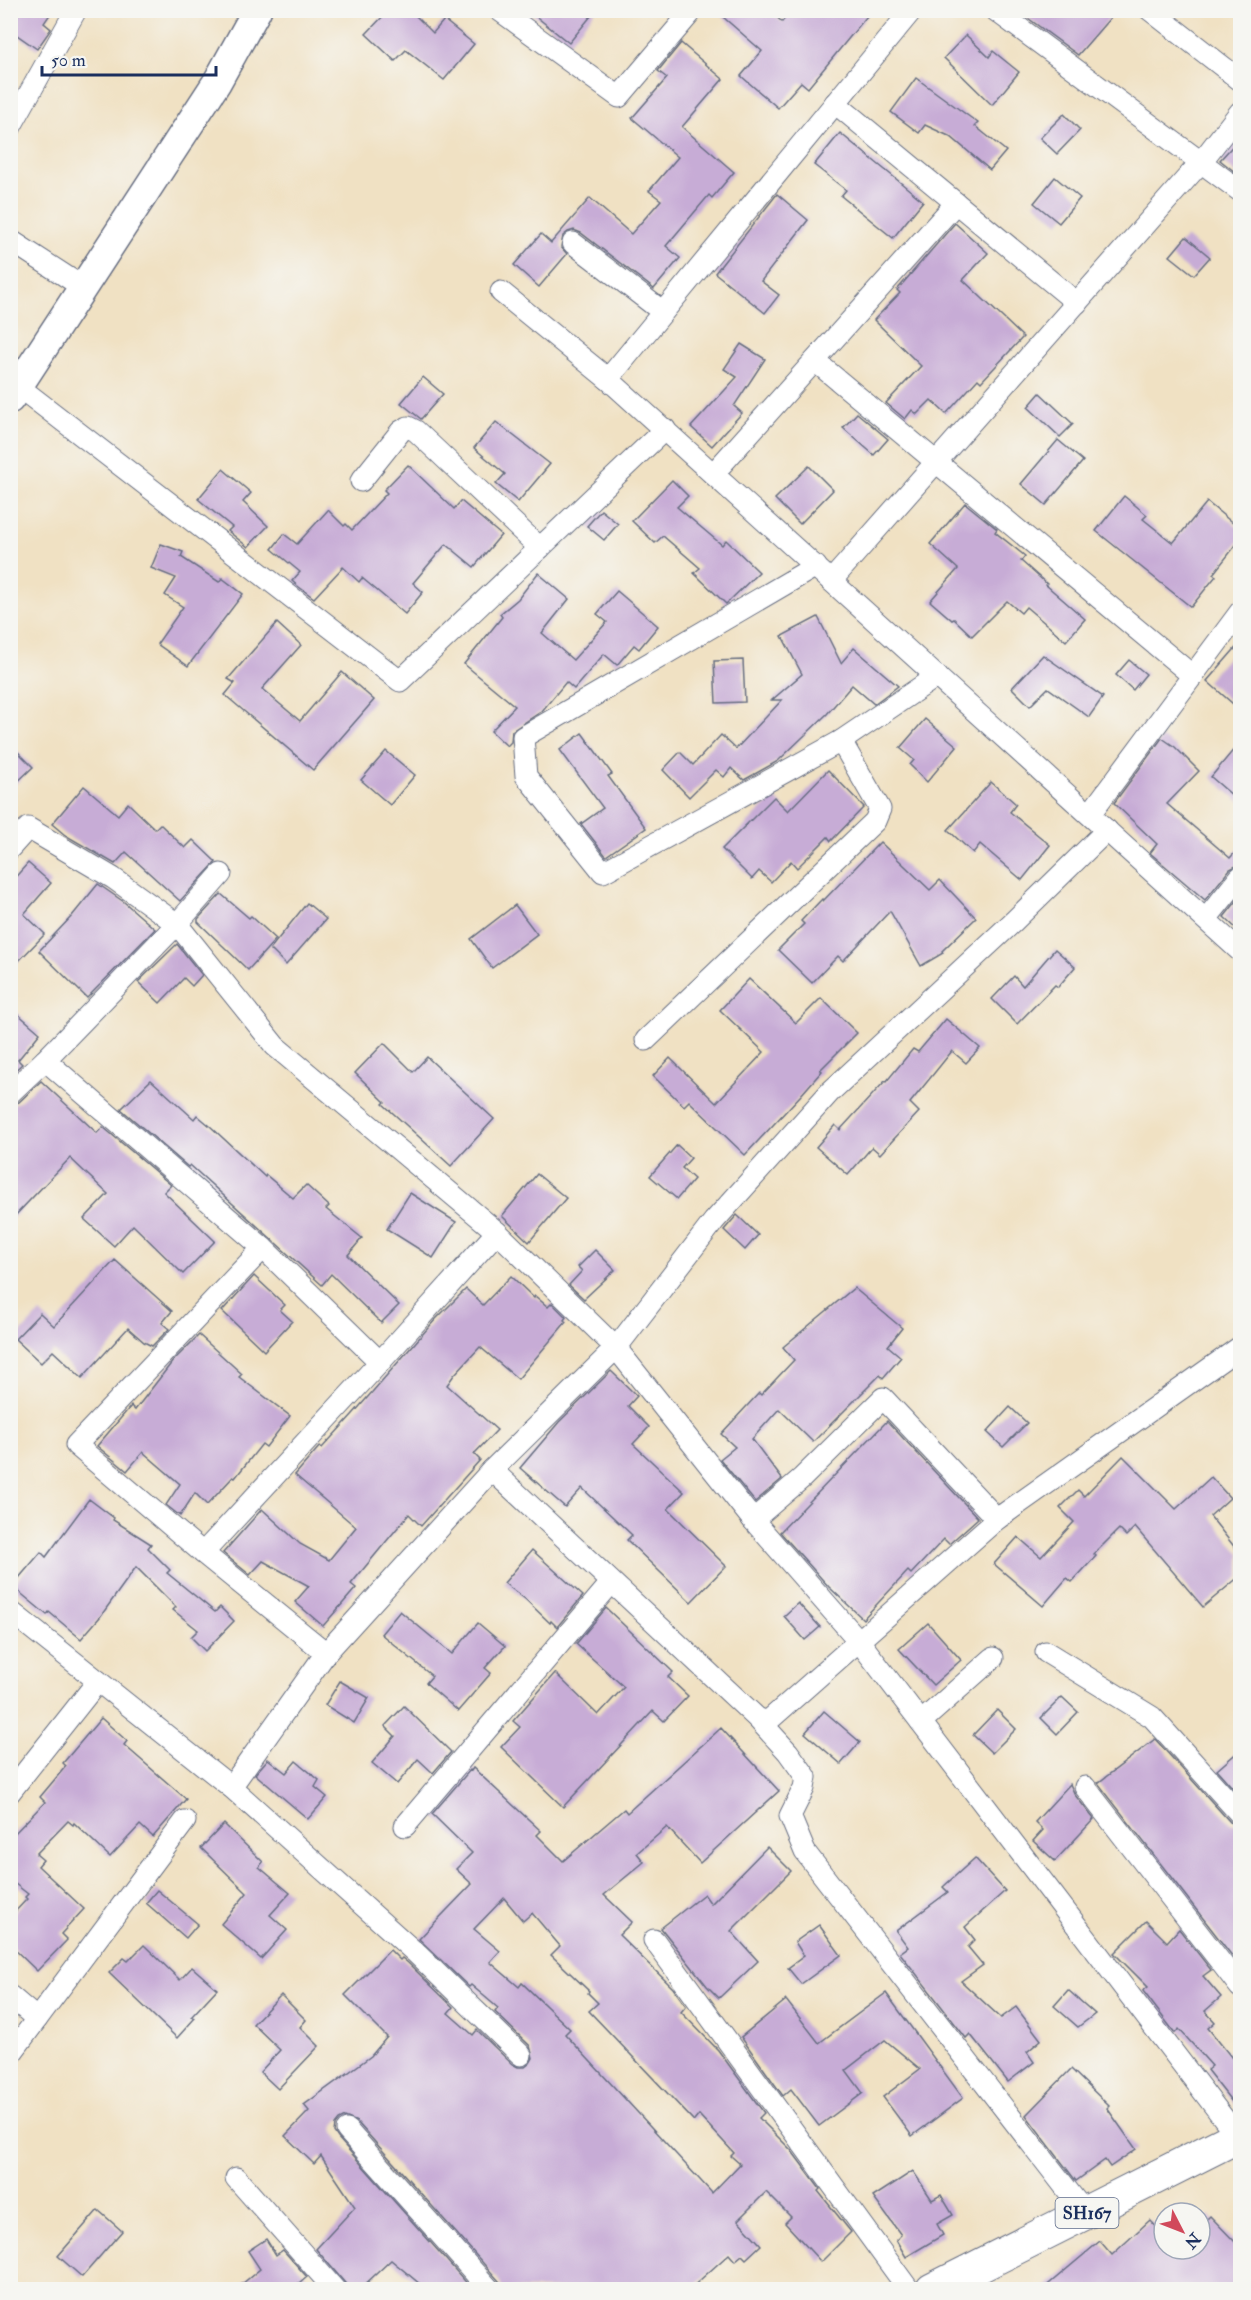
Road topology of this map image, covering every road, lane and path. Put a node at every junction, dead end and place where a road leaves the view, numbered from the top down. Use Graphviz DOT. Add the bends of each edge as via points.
graph roads {
  1 [pos="76,10"];
  2 [pos="257,10"];
  3 [pos="499,10"];
  4 [pos="693,10"];
  5 [pos="912,10"];
  6 [pos="995,10"];
  7 [pos="1150,10"];
  8 [pos="1240,80"];
  9 [pos="835,103"];
  10 [pos="1240,112"];
  11 [pos="10,128"];
  12 [pos="1201,162"];
  13 [pos="1240,191"];
  14 [pos="956,204"];
  15 [pos="10,240"];
  16 [pos="573,243"];
  17 [pos="84,288"];
  18 [pos="501,292"];
  19 [pos="1077,303"];
  20 [pos="663,312"];
  21 [pos="815,361"];
  22 [pos="608,379"];
  23 [pos="15,393"];
  24 [pos="664,429"];
  25 [pos="936,462"];
  26 [pos="713,474"];
  27 [pos="361,481"];
  28 [pos="540,548"];
  29 [pos="816,566"];
  30 [pos="831,581"];
  31 [pos="1240,612"];
  32 [pos="937,676"];
  33 [pos="1193,676"];
  34 [pos="841,741"];
  35 [pos="1090,814"];
  36 [pos="1107,830"];
  37 [pos="10,848"];
  38 [pos="221,874"];
  39 [pos="1240,877"];
  40 [pos="1206,920"];
  41 [pos="177,924"];
  42 [pos="1240,951"];
  43 [pos="646,1040"];
  44 [pos="45,1060"];
  45 [pos="10,1093"];
  46 [pos="497,1232"];
  47 [pos="263,1248"];
  48 [pos="1240,1347"];
  49 [pos="616,1348"];
  50 [pos="380,1362"];
  51 [pos="492,1470"];
  52 [pos="997,1519"];
  53 [pos="753,1520"];
  54 [pos="202,1553"];
  55 [pos="611,1583"];
  56 [pos="10,1611"];
  57 [pos="859,1641"];
  58 [pos="1046,1652"];
  59 [pos="326,1653"];
  60 [pos="993,1658"];
  61 [pos="98,1681"];
  62 [pos="757,1718"];
  63 [pos="921,1722"];
  64 [pos="231,1787"];
  65 [pos="1085,1787"];
  66 [pos="10,1792"];
  67 [pos="1240,1814"];
  68 [pos="185,1821"];
  69 [pos="405,1826"];
  70 [pos="654,1940"];
  71 [pos="1240,1987"];
  72 [pos="10,1996"];
  73 [pos="37,2019"];
  74 [pos="10,2055"];
  75 [pos="522,2055"];
  76 [pos="347,2130"];
  77 [pos="1239,2136"];
  78 [pos="236,2178"];
  79 [pos="1086,2214"];
  80 [pos="335,2289"];
  81 [pos="490,2289"];
  82 [pos="909,2289"];
  83 [pos="932,2289"];
  1 -- 11 [label="street"];
  2 -- 17 [label="main road" via="217,82"];
  3 -- 4 [label="street" via="619,97"];
  5 -- 9 [label="street"];
  6 -- 12 [label="street"];
  7 -- 8 [label="street"];
  9 -- 14 [label="street"];
  9 -- 20 [label="street"];
  10 -- 12 [label="street"];
  12 -- 13 [label="street"];
  12 -- 19 [label="street"];
  14 -- 19 [label="street"];
  14 -- 21 [label="street"];
  15 -- 17 [label="street"];
  16 -- 20 [label="street"];
  17 -- 23 [label="main road"];
  18 -- 22 [label="street"];
  19 -- 25 [label="street"];
  20 -- 22 [label="street"];
  21 -- 25 [label="street"];
  21 -- 26 [label="street"];
  22 -- 24 [label="street"];
  23 -- 28 [label="street" via="400,681"];
  24 -- 26 [label="street"];
  24 -- 28 [label="street"];
  25 -- 30 [label="street"];
  25 -- 33 [label="street"];
  26 -- 29 [label="street"];
  27 -- 28 [label="street" via="408,427"];
  29 -- 30 [label="street"];
  29 -- 34 [label="street" via="523,737 526,776 603,872"];
  30 -- 32 [label="street"];
  31 -- 33 [label="street"];
  32 -- 34 [label="street"];
  32 -- 35 [label="street"];
  33 -- 35 [label="street"];
  34 -- 43 [label="street" via="880,809 875,821"];
  35 -- 36 [label="street"];
  36 -- 40 [label="street"];
  36 -- 49 [label="street" via="830,1092 714,1221"];
  37 -- 41 [label="street" via="28,828 113,878"];
  38 -- 41 [label="street"];
  39 -- 40 [label="street"];
  40 -- 42 [label="street"];
  41 -- 44 [label="street"];
  41 -- 46 [label="street" via="275,1046"];
  44 -- 45 [label="street"];
  44 -- 47 [label="street"];
  46 -- 49 [label="street"];
  46 -- 50 [label="street"];
  47 -- 50 [label="street"];
  47 -- 54 [label="street" via="76,1444"];
  48 -- 52 [label="street"];
  49 -- 51 [label="street"];
  49 -- 53 [label="street"];
  50 -- 54 [label="street"];
  51 -- 55 [label="street"];
  51 -- 59 [label="street"];
  52 -- 53 [label="street" via="883,1398"];
  52 -- 57 [label="street"];
  53 -- 57 [label="street"];
  54 -- 59 [label="street"];
  55 -- 62 [label="street"];
  55 -- 69 [label="street"];
  56 -- 61 [label="street"];
  57 -- 62 [label="street" via="767,1722"];
  57 -- 63 [label="street"];
  58 -- 67 [label="street" via="1152,1717"];
  59 -- 64 [label="street"];
  60 -- 63 [label="street"];
  61 -- 64 [label="street"];
  61 -- 66 [label="street"];
  62 -- 79 [label="street" via="806,1777 790,1816 805,1852"];
  63 -- 77 [label="street"];
  64 -- 75 [label="street" via="417,1954"];
  65 -- 71 [label="street"];
  68 -- 73 [label="street"];
  70 -- 82 [label="street"];
  72 -- 73 [label="street"];
  73 -- 74 [label="street"];
  76 -- 81 [label="street"];
  77 -- 79 [label="main road, SH167"];
  78 -- 80 [label="street"];
  79 -- 83 [label="main road, SH167"];
}
